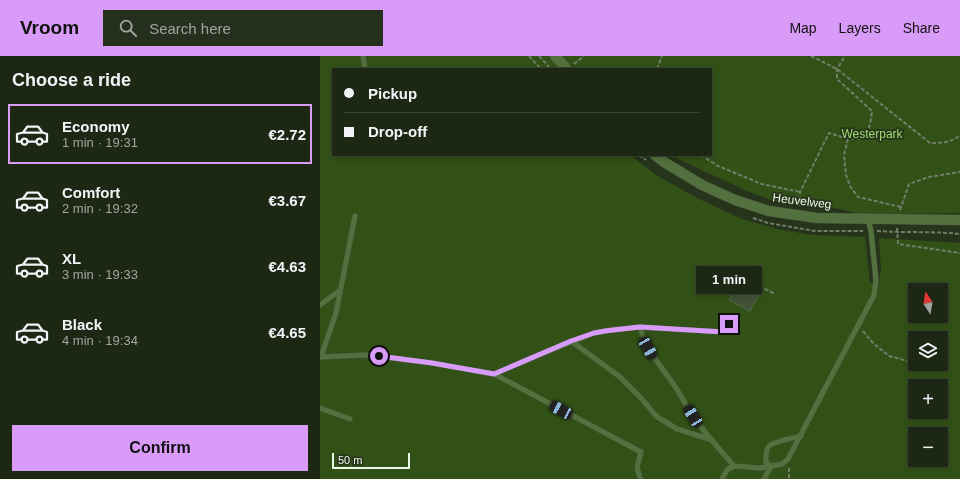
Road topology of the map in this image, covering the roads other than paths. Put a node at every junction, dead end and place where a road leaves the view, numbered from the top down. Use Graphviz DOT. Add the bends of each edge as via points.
graph roads {
  1 [pos="363,56"];
  2 [pos="555,56"];
  3 [pos="570,67"];
  4 [pos="364,68"];
  5 [pos="656,156"];
  6 [pos="355,216"];
  7 [pos="868,219"];
  8 [pos="960,220"];
  9 [pos="340,291"];
  10 [pos="320,305"];
  11 [pos="734,316"];
  12 [pos="640,327"];
  13 [pos="571,341"];
  14 [pos="320,357"];
  15 [pos="494,374"];
  16 [pos="320,408"];
  17 [pos="350,419"];
  18 [pos="801,436"];
  19 [pos="712,440"];
  20 [pos="734,466"];
  21 [pos="771,466"];
  22 [pos="641,479"];
  23 [pos="722,479"];
  24 [pos="764,479"];
  1 -- 4 [label="lane"];
  2 -- 3 [label="street"];
  5 -- 7 [label="street, Heuvelweg" via="702,185 735,200 769,211 817,218"];
  6 -- 9 [label="lane"];
  7 -- 8 [label="street, Heuvelweg"];
  7 -- 18 [label="lane" via="876,280 874,295"];
  9 -- 10 [label="lane"];
  9 -- 14 [label="lane" via="336,314"];
  11 -- 12 [label="lane" via="724,332"];
  12 -- 13 [label="lane" via="594,333"];
  12 -- 19 [label="lane" via="655,360"];
  13 -- 15 [label="lane"];
  13 -- 19 [label="lane" via="620,377 656,416 677,429"];
  14 -- 15 [label="lane" via="365,355"];
  15 -- 22 [label="lane" via="641,452 637,467"];
  16 -- 17 [label="lane"];
  18 -- 21 [label="lane" via="788,459 782,464"];
  18 -- 21 [label="lane" via="769,446 766,462"];
  19 -- 20 [label="lane"];
  20 -- 21 [label="lane"];
  20 -- 23 [label="lane" via="727,470"];
  21 -- 24 [label="lane"];
}
